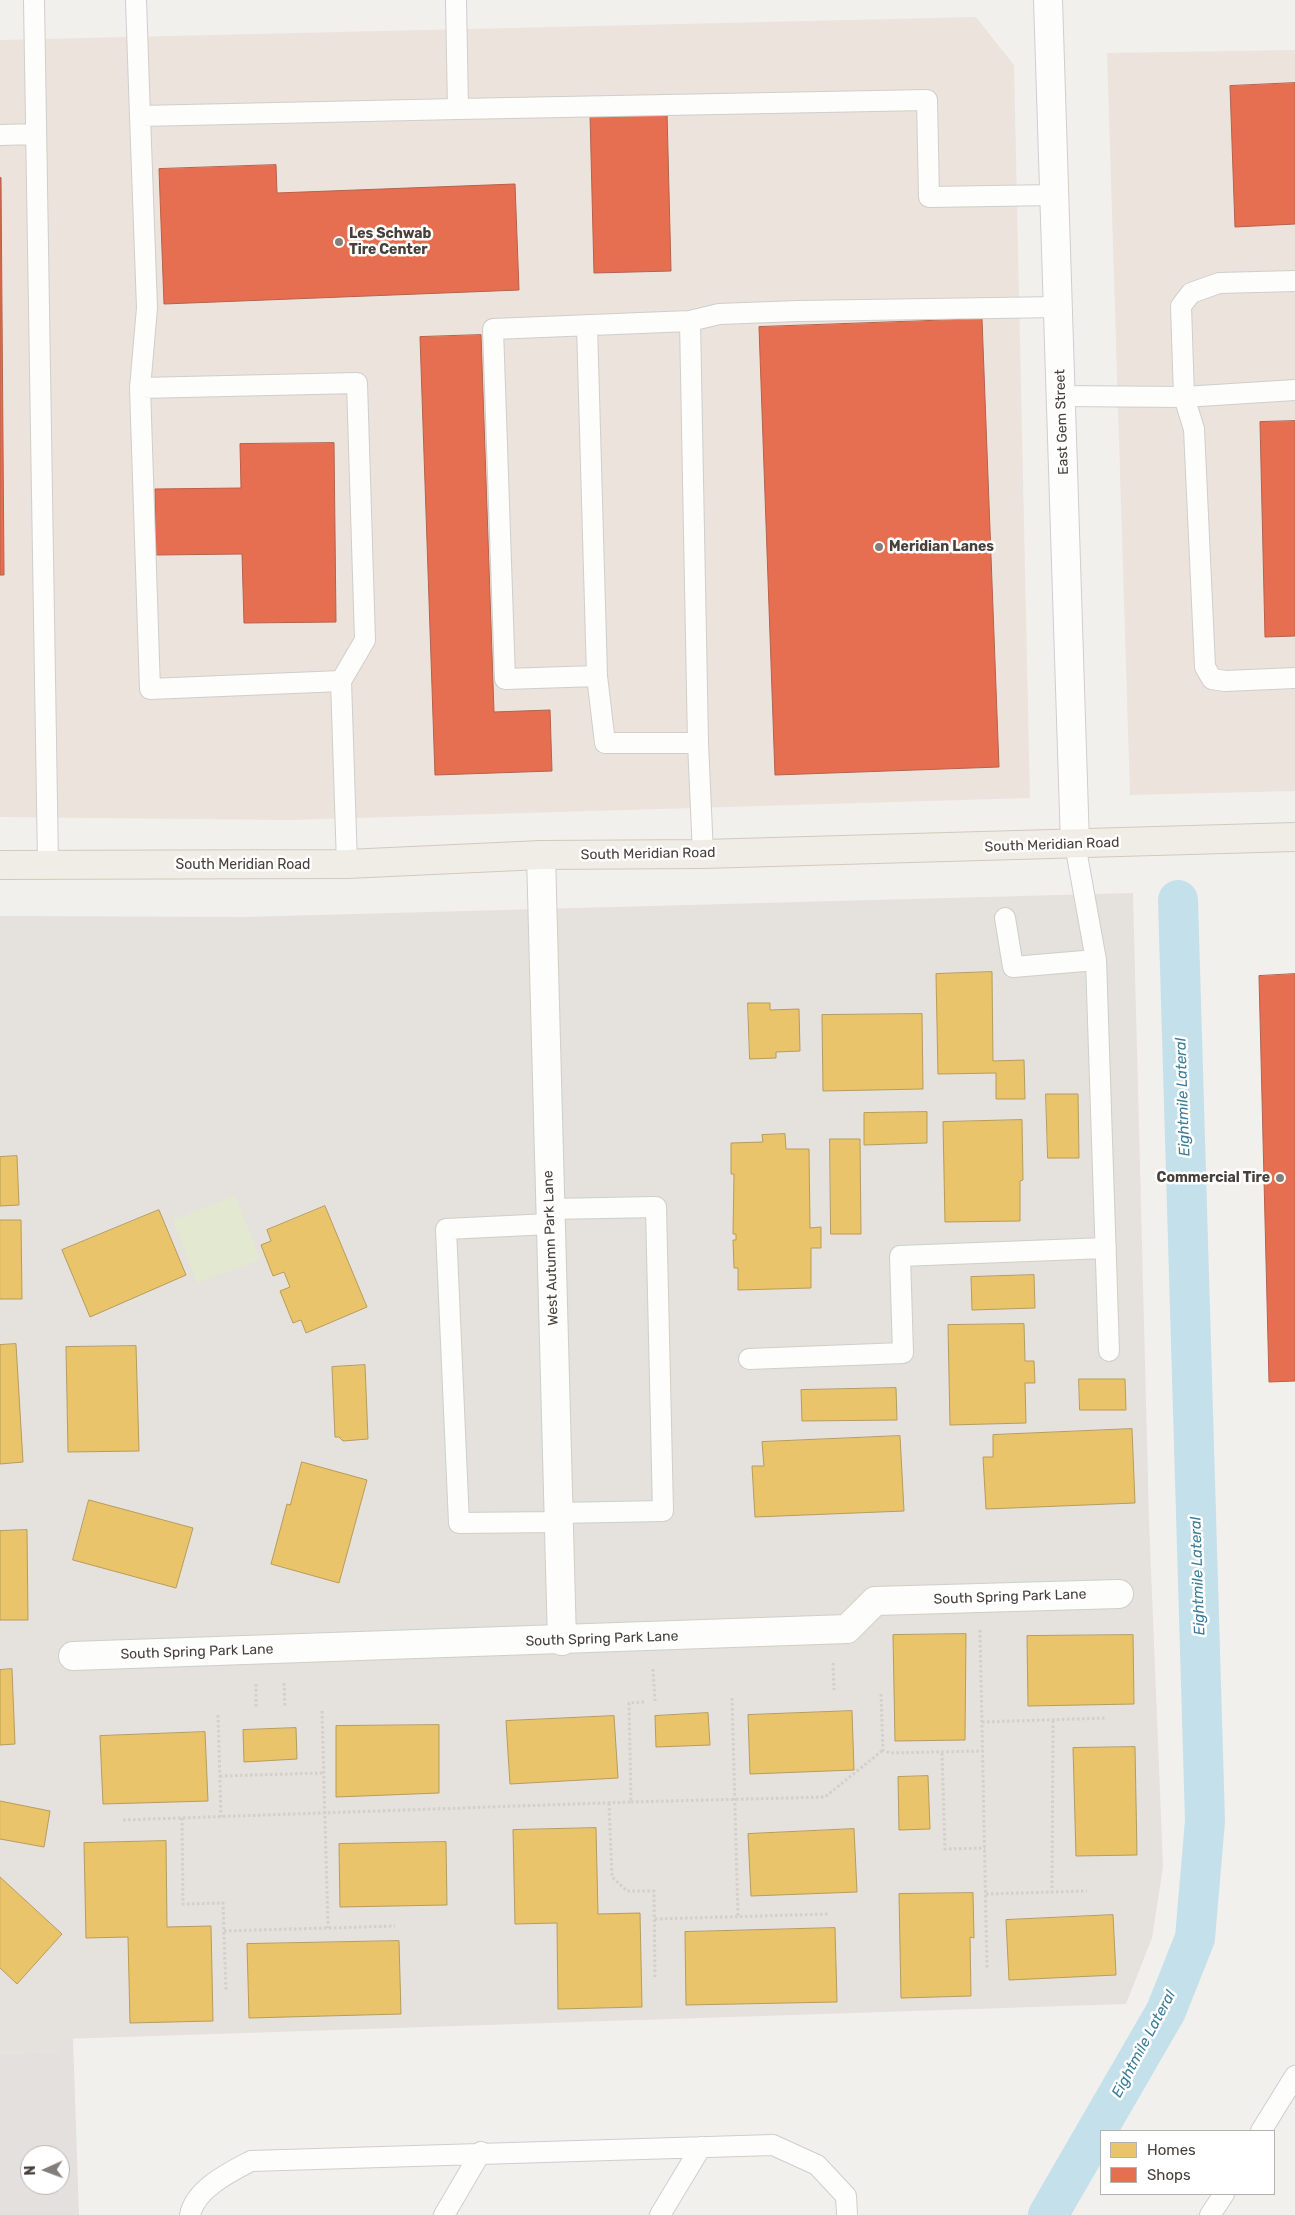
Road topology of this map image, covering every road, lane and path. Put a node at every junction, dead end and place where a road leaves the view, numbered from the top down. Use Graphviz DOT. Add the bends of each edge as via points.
graph roads {
  1 [pos="34,0"];
  2 [pos="136,0"];
  3 [pos="456,0"];
  4 [pos="1048,0"];
  5 [pos="458,109"];
  6 [pos="140,116"];
  7 [pos="0,134"];
  8 [pos="35,134"];
  9 [pos="1055,195"];
  10 [pos="1295,281"];
  11 [pos="1059,307"];
  12 [pos="690,321"];
  13 [pos="587,325"];
  14 [pos="140,388"];
  15 [pos="1295,390"];
  16 [pos="1061,396"];
  17 [pos="1184,397"];
  18 [pos="597,676"];
  19 [pos="1295,678"];
  20 [pos="341,681"];
  21 [pos="698,742"];
  22 [pos="1295,837"];
  23 [pos="1075,844"];
  24 [pos="703,854"];
  25 [pos="541,855"];
  26 [pos="48,864"];
  27 [pos="347,864"];
  28 [pos="0,865"];
  29 [pos="1005,918"];
  30 [pos="1096,960"];
  31 [pos="550,1217"];
  32 [pos="1106,1248"];
  33 [pos="1109,1351"];
  34 [pos="749,1359"];
  35 [pos="558,1517"];
  36 [pos="1119,1594"];
  37 [pos="980,1622"];
  38 [pos="562,1641"];
  39 [pos="73,1656"];
  40 [pos="881,1694"];
  41 [pos="732,1698"];
  42 [pos="644,1702"];
  43 [pos="322,1711"];
  44 [pos="218,1715"];
  45 [pos="1107,1718"];
  46 [pos="1053,1721"];
  47 [pos="982,1722"];
  48 [pos="883,1750"];
  49 [pos="982,1751"];
  50 [pos="942,1753"];
  51 [pos="324,1773"];
  52 [pos="220,1776"];
  53 [pos="734,1800"];
  54 [pos="631,1802"];
  55 [pos="609,1803"];
  56 [pos="326,1812"];
  57 [pos="221,1817"];
  58 [pos="182,1818"];
  59 [pos="123,1820"];
  60 [pos="985,1848"];
  61 [pos="1087,1891"];
  62 [pos="1052,1893"];
  63 [pos="986,1894"];
  64 [pos="829,1914"];
  65 [pos="738,1917"];
  66 [pos="655,1918"];
  67 [pos="395,1926"];
  68 [pos="328,1928"];
  69 [pos="224,1931"];
  70 [pos="987,1969"];
  71 [pos="655,1978"];
  72 [pos="226,1990"];
  73 [pos="1295,2076"];
  74 [pos="1262,2130"];
  75 [pos="701,2147"];
  76 [pos="482,2152"];
  77 [pos="1222,2195"];
  78 [pos="1223,2195"];
  79 [pos="190,2215"];
  80 [pos="444,2215"];
  81 [pos="660,2215"];
  82 [pos="847,2215"];
  83 [pos="1210,2215"];
  84 [pos="1224,2215"];
  1 -- 8 [label="lane"];
  2 -- 6 [label="lane"];
  3 -- 5 [label="lane"];
  4 -- 9 [label="street, East Gem Street"];
  5 -- 6 [label="lane"];
  5 -- 9 [label="lane" via="927,100 929,197"];
  6 -- 14 [label="lane" via="147,308"];
  7 -- 8 [label="lane"];
  8 -- 26 [label="lane"];
  9 -- 11 [label="street, East Gem Street"];
  10 -- 17 [label="lane" via="1219,283 1191,293 1181,306"];
  11 -- 12 [label="lane" via="798,311 719,314"];
  11 -- 16 [label="street, East Gem Street"];
  12 -- 13 [label="lane"];
  12 -- 21 [label="lane"];
  13 -- 18 [label="lane"];
  13 -- 18 [label="lane" via="493,329 505,679"];
  14 -- 20 [label="lane" via="150,688"];
  14 -- 20 [label="lane" via="357,383 365,640"];
  15 -- 17 [label="lane"];
  16 -- 17 [label="lane"];
  16 -- 23 [label="street, East Gem Street"];
  17 -- 19 [label="lane" via="1194,429 1205,667 1212,678 1225,681"];
  18 -- 21 [label="lane" via="605,743"];
  20 -- 27 [label="lane"];
  21 -- 24 [label="lane"];
  22 -- 23 [label="main road, South Meridian Road"];
  23 -- 24 [label="main road, South Meridian Road"];
  23 -- 30 [label="lane"];
  24 -- 25 [label="main road, South Meridian Road"];
  25 -- 27 [label="main road, South Meridian Road"];
  25 -- 31 [label="street, West Autumn Park Lane"];
  26 -- 27 [label="main road, South Meridian Road"];
  26 -- 28 [label="main road, South Meridian Road"];
  29 -- 30 [label="lane" via="1013,967"];
  30 -- 32 [label="lane"];
  31 -- 35 [label="street, West Autumn Park Lane"];
  31 -- 35 [label="lane" via="446,1229 459,1523"];
  31 -- 35 [label="lane" via="656,1207 663,1511"];
  32 -- 33 [label="lane"];
  32 -- 34 [label="lane" via="900,1256 903,1353"];
  35 -- 38 [label="street, West Autumn Park Lane"];
  36 -- 38 [label="street, South Spring Park Lane" via="875,1601 847,1629"];
  37 -- 47 [label="path"];
  38 -- 39 [label="street, South Spring Park Lane"];
  40 -- 48 [label="path"];
  41 -- 53 [label="path"];
  42 -- 54 [label="path" via="628,1704"];
  43 -- 51 [label="path"];
  44 -- 52 [label="path"];
  45 -- 46 [label="path"];
  46 -- 47 [label="path"];
  46 -- 62 [label="path"];
  47 -- 49 [label="path"];
  48 -- 50 [label="path" via="890,1754"];
  48 -- 53 [label="path" via="825,1797"];
  49 -- 50 [label="path"];
  49 -- 60 [label="path"];
  50 -- 60 [label="path" via="945,1849"];
  51 -- 52 [label="path"];
  51 -- 56 [label="path"];
  52 -- 57 [label="path"];
  53 -- 54 [label="path"];
  53 -- 65 [label="path"];
  54 -- 55 [label="path"];
  55 -- 56 [label="path"];
  55 -- 66 [label="path" via="612,1877 627,1891 654,1891"];
  56 -- 57 [label="path"];
  56 -- 68 [label="path"];
  57 -- 58 [label="path"];
  58 -- 59 [label="path"];
  58 -- 69 [label="path" via="183,1904 223,1903"];
  60 -- 63 [label="path"];
  61 -- 62 [label="path"];
  62 -- 63 [label="path"];
  63 -- 70 [label="path"];
  64 -- 65 [label="path"];
  65 -- 66 [label="path"];
  66 -- 71 [label="path"];
  67 -- 68 [label="path"];
  68 -- 69 [label="path"];
  69 -- 72 [label="path"];
  73 -- 74 [label="lane"];
  75 -- 76 [label="lane"];
  75 -- 81 [label="lane"];
  75 -- 82 [label="lane" via="773,2145 817,2165 846,2196"];
  76 -- 79 [label="lane" via="250,2161 216,2179 191,2208"];
  76 -- 80 [label="lane"];
  77 -- 83 [label="lane"];
  78 -- 84 [label="lane"];
}
